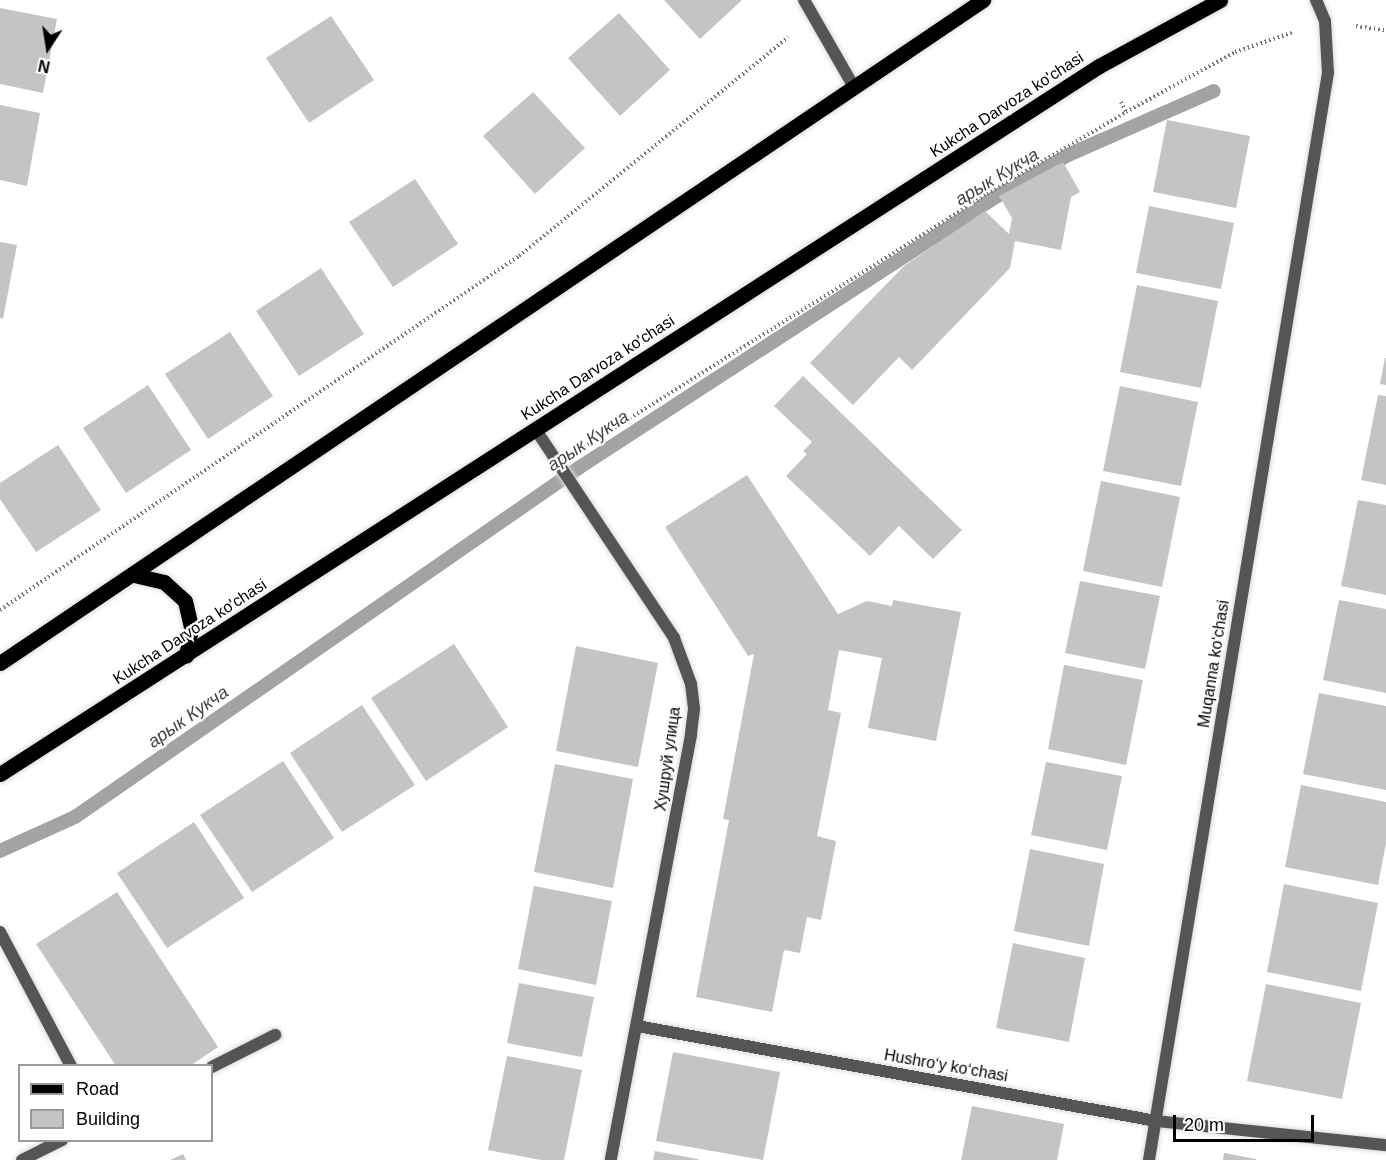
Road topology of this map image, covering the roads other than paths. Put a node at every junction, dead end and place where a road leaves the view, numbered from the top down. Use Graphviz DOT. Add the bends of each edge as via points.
graph roads {
  1 [pos="804,0"];
  2 [pos="983,0"];
  3 [pos="1220,0"];
  4 [pos="1316,0"];
  5 [pos="854,87"];
  6 [pos="536,430"];
  7 [pos="134,575"];
  8 [pos="186,656"];
  9 [pos="2,658"];
  10 [pos="0,774"];
  11 [pos="0,932"];
  12 [pos="637,1026"];
  13 [pos="275,1035"];
  14 [pos="70,1064"];
  15 [pos="213,1066"];
  16 [pos="1156,1121"];
  17 [pos="58,1142"];
  18 [pos="1386,1145"];
  19 [pos="22,1160"];
  20 [pos="611,1160"];
  21 [pos="1149,1160"];
  1 -- 5 [label="street"];
  2 -- 5 [label="main road"];
  3 -- 6 [label="main road, Kukcha Darvoza ko'chasi" via="1099,66"];
  4 -- 16 [label="street, Muqanna koʻchasi" via="1325,21 1328,73"];
  5 -- 7 [label="main road"];
  6 -- 8 [label="main road, Kukcha Darvoza ko'chasi"];
  6 -- 12 [label="street, Хушруй улица" via="674,638 691,684 691,735"];
  7 -- 8 [label="main road" via="164,582 185,601 190,628"];
  7 -- 9 [label="main road"];
  8 -- 10 [label="main road, Kukcha Darvoza ko'chasi"];
  11 -- 14 [label="street"];
  12 -- 16 [label="street, Hushroʻy koʻchasi"];
  12 -- 20 [label="street"];
  13 -- 15 [label="street"];
  16 -- 18 [label="street, Hushroʻy koʻchasi"];
  16 -- 21 [label="street, Muqanna koʻchasi"];
  17 -- 19 [label="street"];
}
